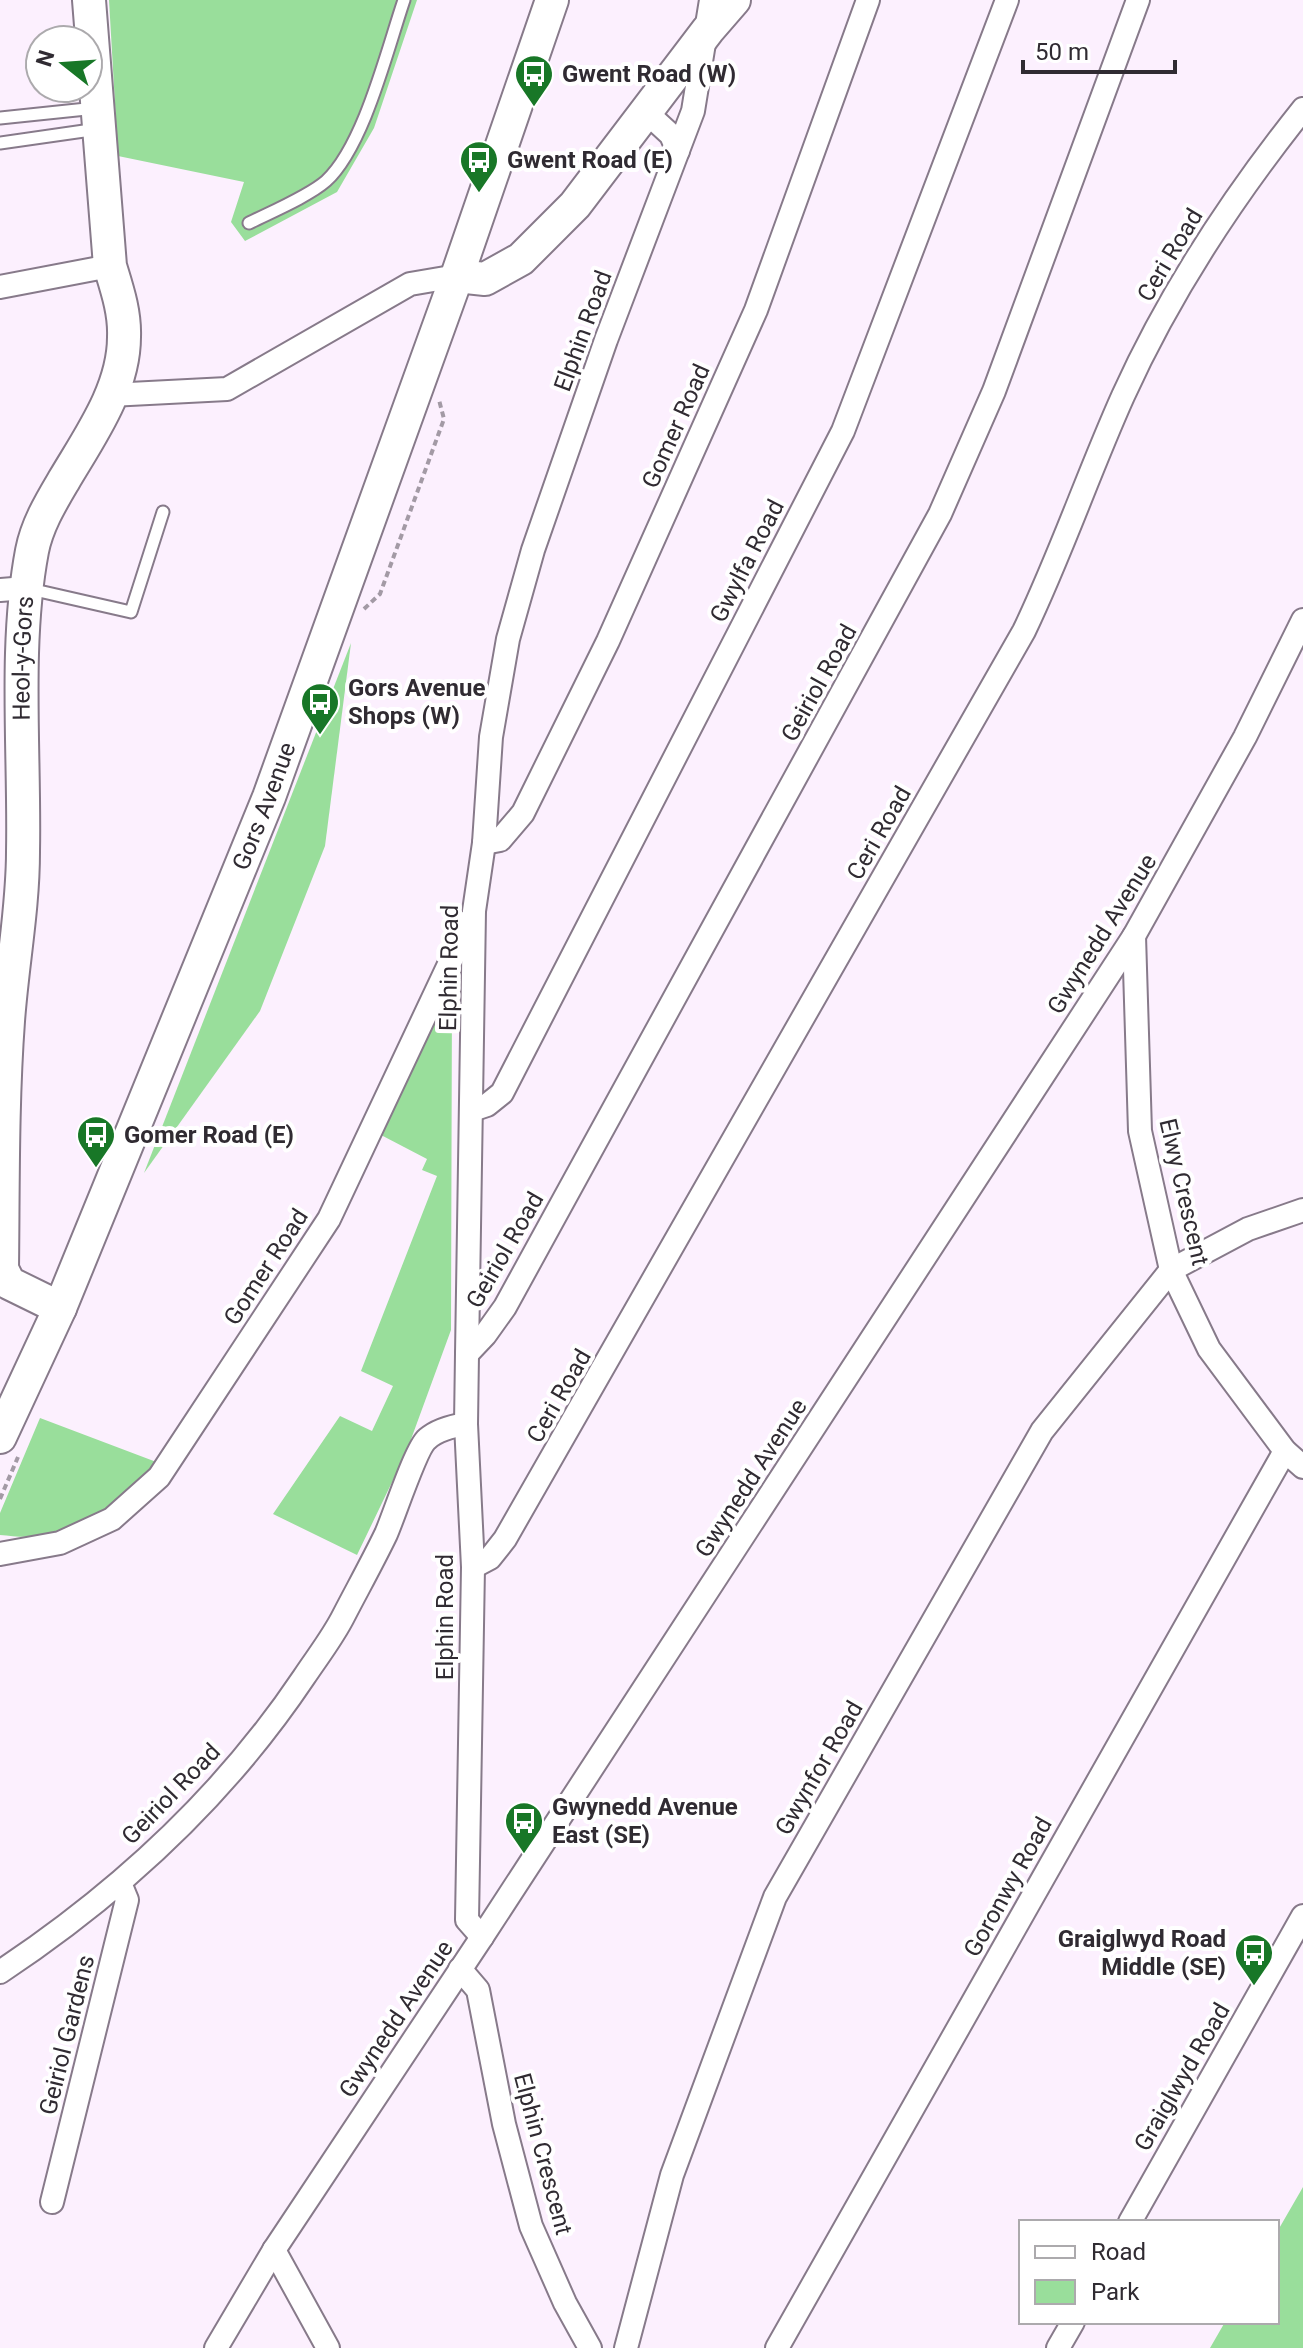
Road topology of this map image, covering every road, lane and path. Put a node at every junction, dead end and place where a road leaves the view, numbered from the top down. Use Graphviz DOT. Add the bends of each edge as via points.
graph roads {
  1 [pos="89,0"];
  2 [pos="404,0"];
  3 [pos="552,0"];
  4 [pos="734,0"];
  5 [pos="868,0"];
  6 [pos="1007,0"];
  7 [pos="1138,0"];
  8 [pos="710,15"];
  9 [pos="1303,109"];
  10 [pos="646,112"];
  11 [pos="0,118"];
  12 [pos="98,118"];
  13 [pos="0,143"];
  14 [pos="678,151"];
  15 [pos="249,223"];
  16 [pos="110,266"];
  17 [pos="457,276"];
  18 [pos="0,287"];
  19 [pos="110,395"];
  20 [pos="163,512"];
  21 [pos="13,589"];
  22 [pos="1303,620"];
  23 [pos="484,843"];
  24 [pos="474,911"];
  25 [pos="1134,936"];
  26 [pos="4,1046"];
  27 [pos="472,1110"];
  28 [pos="1303,1210"];
  29 [pos="1171,1270"];
  30 [pos="60,1308"];
  31 [pos="467,1354"];
  32 [pos="466,1424"];
  33 [pos="3,1429"];
  34 [pos="1285,1451"];
  35 [pos="1303,1467"];
  36 [pos="0,1554"];
  37 [pos="473,1567"];
  38 [pos="120,1883"];
  39 [pos="1303,1916"];
  40 [pos="482,1937"];
  41 [pos="460,1969"];
  42 [pos="0,1972"];
  43 [pos="52,2202"];
  44 [pos="1131,2220"];
  45 [pos="274,2250"];
  46 [pos="1072,2324"];
  47 [pos="216,2348"];
  48 [pos="328,2348"];
  49 [pos="590,2348"];
  50 [pos="626,2348"];
  51 [pos="777,2348"];
  52 [pos="1058,2348"];
  1 -- 12 [label="street, Heol-y-Gors"];
  2 -- 15 [label="lane" via="345,159 324,183"];
  3 -- 17 [label="street, Gors Avenue"];
  4 -- 8 [label="street"];
  5 -- 23 [label="street, Gomer Road" via="756,310 608,641 523,813 500,840"];
  6 -- 27 [label="street, Gwylfa Road" via="843,431 502,1093"];
  7 -- 31 [label="street, Geiriol Road" via="994,391 940,514 505,1307"];
  8 -- 10 [label="street"];
  8 -- 14 [label="street, Elphin Road" via="693,111"];
  9 -- 37 [label="street, Ceri Road" via="1237,195 1179,287 1123,395 1024,631 513,1525 490,1558"];
  10 -- 14 [label="street" via="671,135"];
  10 -- 17 [label="street" via="575,205 521,259 485,279"];
  11 -- 12 [label="lane"];
  12 -- 13 [label="lane"];
  12 -- 16 [label="street, Heol-y-Gors"];
  14 -- 23 [label="street, Elphin Road" via="548,505 508,639 491,737"];
  16 -- 18 [label="street"];
  16 -- 19 [label="street, Heol-y-Gors" via="124,336"];
  17 -- 19 [label="street" via="410,284 227,389"];
  17 -- 30 [label="street, Gors Avenue" via="269,797"];
  19 -- 21 [label="street, Heol-y-Gors" via="46,511"];
  20 -- 21 [label="lane" via="131,612"];
  21 -- 26 [label="street, Heol-y-Gors" via="22,721 23,856"];
  22 -- 25 [label="street, Gwynedd Avenue" via="1245,737"];
  23 -- 24 [label="street, Elphin Road"];
  24 -- 27 [label="street, Elphin Road"];
  24 -- 36 [label="street, Gomer Road" via="329,1219 159,1477 112,1519 60,1543"];
  25 -- 29 [label="street, Elwy Crescent" via="1140,1131"];
  25 -- 40 [label="street, Gwynedd Avenue"];
  26 -- 30 [label="street, Heol-y-Gors" via="2,1269 9,1283"];
  27 -- 31 [label="street, Elphin Road"];
  28 -- 29 [label="street" via="1248,1229"];
  29 -- 34 [label="street, Elwy Crescent" via="1209,1349"];
  29 -- 50 [label="street, Gwynfor Road" via="1042,1431 775,1897 672,2175"];
  30 -- 33 [label="street, Gors Avenue"];
  31 -- 32 [label="street, Elphin Road"];
  32 -- 37 [label="street, Elphin Road"];
  32 -- 38 [label="street, Geiriol Road" via="424,1441 387,1532 339,1624 282,1710 228,1776"];
  34 -- 35 [label="street, Elwy Crescent"];
  34 -- 51 [label="street, Goronwy Road"];
  37 -- 40 [label="street, Elphin Road" via="467,1920"];
  38 -- 42 [label="street, Geiriol Road"];
  38 -- 43 [label="street, Geiriol Gardens" via="127,1900"];
  39 -- 44 [label="street, Graiglwyd Road"];
  40 -- 41 [label="street, Gwynedd Avenue"];
  41 -- 45 [label="street, Gwynedd Avenue"];
  41 -- 49 [label="street, Elphin Crescent" via="478,1990 531,2226"];
  45 -- 47 [label="street, Gwynedd Avenue"];
  45 -- 48 [label="street"];
  46 -- 52 [label="street"];
}
